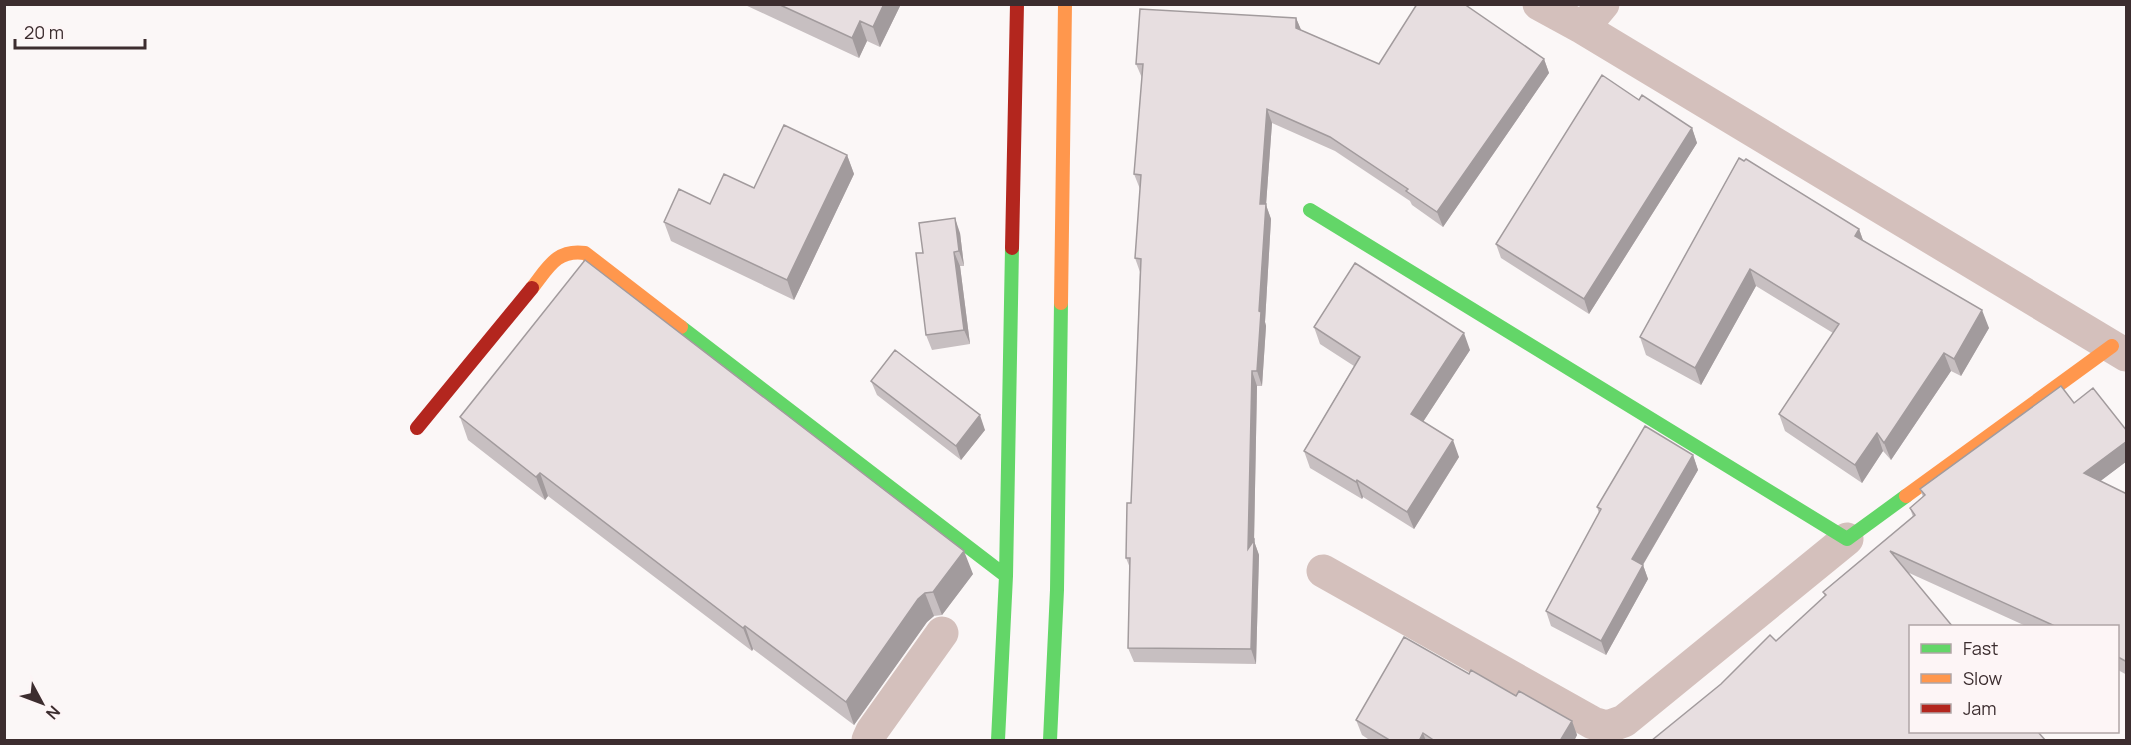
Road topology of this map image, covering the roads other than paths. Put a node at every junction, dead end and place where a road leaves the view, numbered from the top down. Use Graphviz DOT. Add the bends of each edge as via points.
graph roads {
  1 [pos="1017,4"];
  2 [pos="1065,4"];
  3 [pos="1539,4"];
  4 [pos="1593,16"];
  5 [pos="1311,210"];
  6 [pos="2119,350"];
  7 [pos="417,428"];
  8 [pos="1847,539"];
  9 [pos="1323,572"];
  10 [pos="1006,576"];
  11 [pos="942,633"];
  12 [pos="867,741"];
  13 [pos="998,741"];
  14 [pos="1050,741"];
  1 -- 10 [label="street"];
  2 -- 14 [label="street" via="1057,590"];
  3 -- 4 [label="street"];
  4 -- 6 [label="street"];
  5 -- 8 [label="street"];
  6 -- 8 [label="street"];
  7 -- 10 [label="street" via="558,256 572,251 585,253"];
  8 -- 9 [label="street" via="1624,721 1607,727 1593,723"];
  10 -- 13 [label="street"];
  11 -- 12 [label="street"];
}
